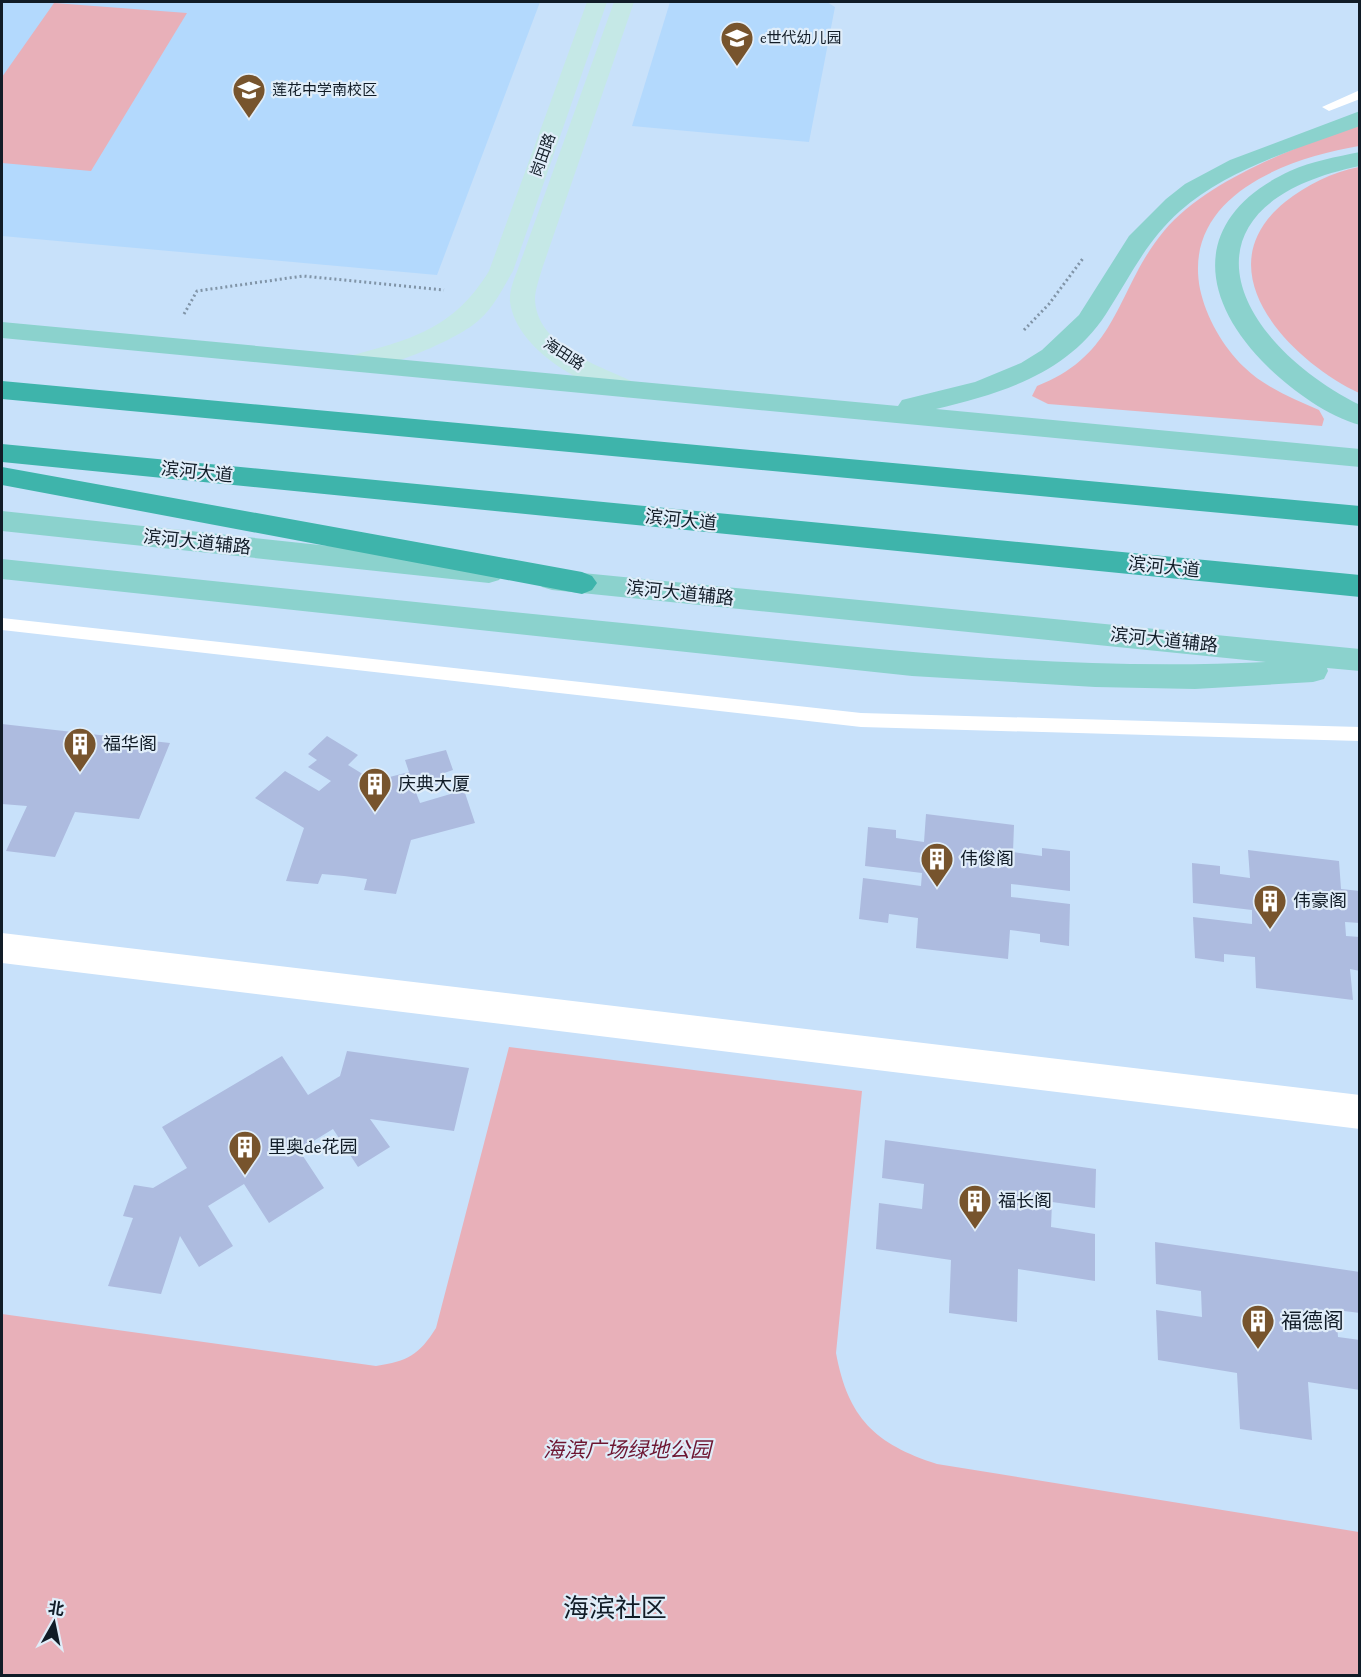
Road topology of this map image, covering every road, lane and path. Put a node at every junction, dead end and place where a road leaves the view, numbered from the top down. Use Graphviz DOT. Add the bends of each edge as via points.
graph roads {
  1 [pos="597,2"];
  2 [pos="624,2"];
  3 [pos="1359,94"];
  4 [pos="1342,112"];
  5 [pos="1359,159"];
  6 [pos="1085,256"];
  7 [pos="483,300"];
  8 [pos="522,301"];
  9 [pos="173,312"];
  10 [pos="184,314"];
  11 [pos="196,315"];
  12 [pos="2,330"];
  13 [pos="1023,332"];
  14 [pos="355,363"];
  15 [pos="627,389"];
  16 [pos="2,390"];
  17 [pos="882,413"];
  18 [pos="1359,416"];
  19 [pos="2,453"];
  20 [pos="1359,458"];
  21 [pos="2,476"];
  22 [pos="1359,516"];
  23 [pos="2,521"];
  24 [pos="2,569"];
  25 [pos="582,583"];
  26 [pos="1359,586"];
  27 [pos="2,624"];
  28 [pos="1359,660"];
  29 [pos="1359,665"];
  30 [pos="1359,734"];
  31 [pos="2,948"];
  32 [pos="1359,1112"];
  1 -- 7 [label="street, 岗田路" via="501,271"];
  2 -- 8 [label="street, 岗田路"];
  3 -- 4 [label="lane"];
  4 -- 17 [label="main road" via="1218,174 1176,202 1133,247 1088,321 1040,365 1001,383"];
  5 -- 18 [label="main road" via="1298,174 1272,188 1245,211 1230,237 1225,260 1229,291 1244,322 1269,353 1307,385"];
  6 -- 13 [label="path"];
  7 -- 10 [label="path" via="303,276 197,291"];
  7 -- 14 [label="street" via="444,332 409,348"];
  8 -- 15 [label="street, 海田路" via="530,325 539,337 567,360"];
  9 -- 10 [label="path"];
  10 -- 11 [label="path"];
  12 -- 14 [label="main road"];
  14 -- 15 [label="main road"];
  15 -- 17 [label="main road"];
  16 -- 22 [label="highway"];
  17 -- 20 [label="main road"];
  19 -- 26 [label="highway, 滨河大道"];
  21 -- 25 [label="highway"];
  23 -- 25 [label="main road, 滨河大道辅路"];
  24 -- 29 [label="main road" via="843,658 1003,671 1195,677"];
  25 -- 28 [label="main road, 滨河大道辅路"];
  27 -- 30 [label="lane" via="861,720"];
  31 -- 32 [label="street"];
}
